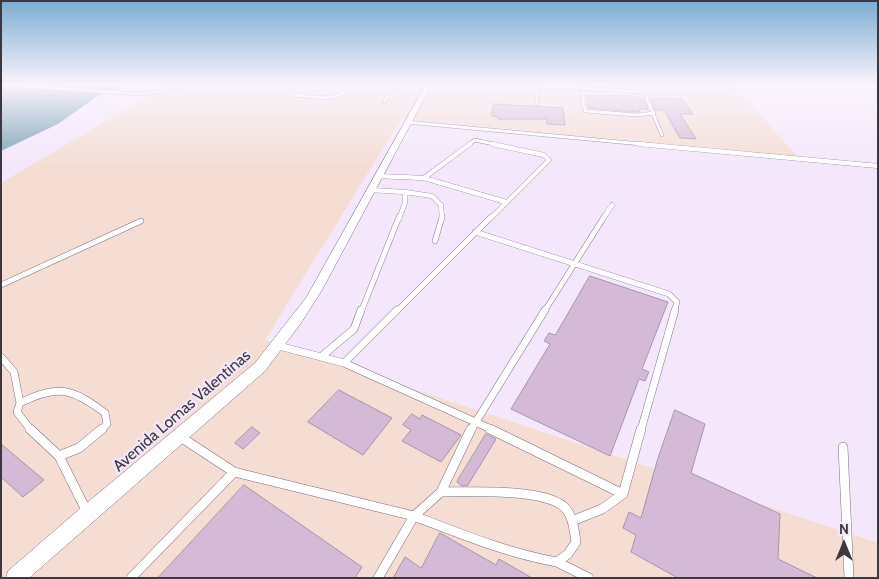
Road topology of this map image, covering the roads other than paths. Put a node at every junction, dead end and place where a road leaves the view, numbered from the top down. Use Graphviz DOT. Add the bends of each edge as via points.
graph roads {
  1 [pos="411,113"];
  2 [pos="611,113"];
  3 [pos="654,113"];
  4 [pos="406,122"];
  5 [pos="662,135"];
  6 [pos="878,166"];
  7 [pos="377,176"];
  8 [pos="424,178"];
  9 [pos="370,190"];
  10 [pos="405,192"];
  11 [pos="506,202"];
  12 [pos="612,205"];
  13 [pos="141,221"];
  14 [pos="475,232"];
  15 [pos="436,241"];
  16 [pos="573,264"];
  17 [pos="1,285"];
  18 [pos="278,346"];
  19 [pos="322,356"];
  20 [pos="1,357"];
  21 [pos="344,363"];
  22 [pos="20,403"];
  23 [pos="475,421"];
  24 [pos="178,436"];
  25 [pos="843,447"];
  26 [pos="59,456"];
  27 [pos="234,472"];
  28 [pos="441,492"];
  29 [pos="623,494"];
  30 [pos="88,513"];
  31 [pos="414,516"];
  32 [pos="572,521"];
  33 [pos="557,562"];
  34 [pos="15,578"];
  35 [pos="131,578"];
  36 [pos="378,578"];
  37 [pos="588,578"];
  38 [pos="849,578"];
  1 -- 4 [label="street, Avenida Lomas Valentinas"];
  2 -- 3 [label="lane"];
  3 -- 5 [label="lane"];
  4 -- 6 [label="lane"];
  4 -- 7 [label="street, Avenida Lomas Valentinas"];
  7 -- 8 [label="lane"];
  7 -- 9 [label="street, Avenida Lomas Valentinas"];
  8 -- 11 [label="lane"];
  8 -- 11 [label="lane" via="475,140 549,157"];
  9 -- 10 [label="lane"];
  9 -- 18 [label="street, Avenida Lomas Valentinas" via="316,291"];
  10 -- 15 [label="lane" via="432,196 441,205 442,220"];
  10 -- 19 [label="lane" via="405,203 357,322 346,338"];
  11 -- 14 [label="lane"];
  12 -- 16 [label="lane"];
  13 -- 17 [label="lane"];
  14 -- 16 [label="lane"];
  14 -- 21 [label="lane"];
  16 -- 23 [label="lane"];
  16 -- 29 [label="lane" via="669,294 677,302"];
  18 -- 19 [label="lane"];
  18 -- 24 [label="street, Avenida Lomas Valentinas" via="260,367"];
  19 -- 21 [label="lane"];
  20 -- 22 [label="lane" via="13,365"];
  21 -- 23 [label="lane"];
  22 -- 26 [label="lane" via="17,412 25,424"];
  22 -- 26 [label="lane" via="50,389 60,389 79,394 106,413 107,424 90,442"];
  23 -- 28 [label="lane"];
  23 -- 29 [label="lane"];
  24 -- 27 [label="lane"];
  24 -- 30 [label="street, Avenida Lomas Valentinas"];
  25 -- 38 [label="lane"];
  26 -- 30 [label="lane"];
  27 -- 31 [label="lane"];
  27 -- 35 [label="lane"];
  28 -- 31 [label="lane"];
  28 -- 32 [label="lane" via="544,497 563,505"];
  29 -- 32 [label="lane" via="602,509"];
  30 -- 34 [label="street, Avenida Lomas Valentinas"];
  31 -- 33 [label="lane" via="494,547"];
  31 -- 36 [label="lane"];
  32 -- 33 [label="lane" via="576,542"];
  33 -- 37 [label="lane"];
}
